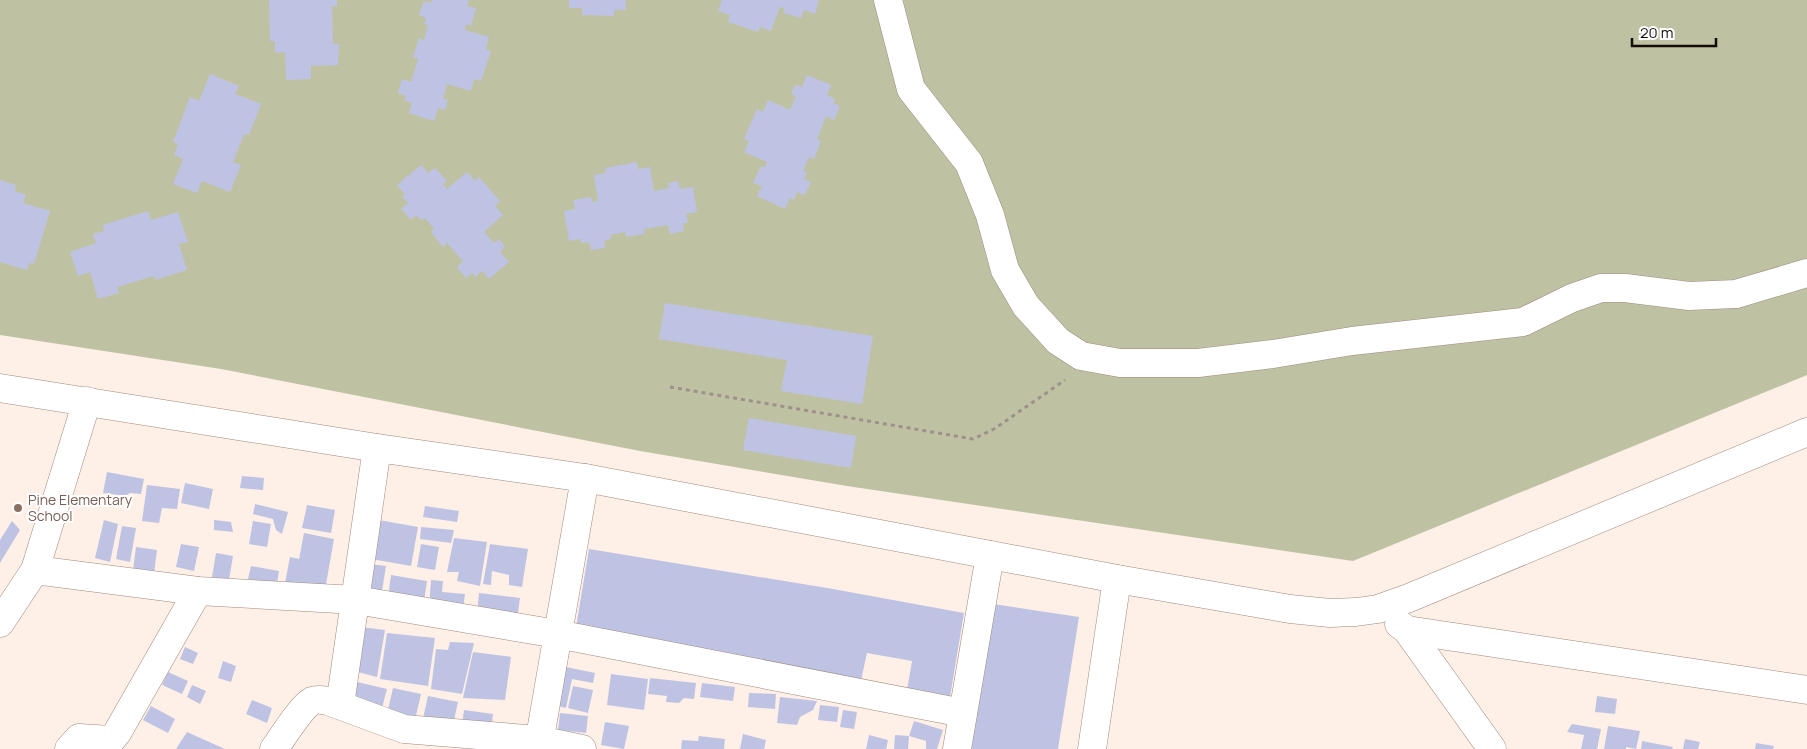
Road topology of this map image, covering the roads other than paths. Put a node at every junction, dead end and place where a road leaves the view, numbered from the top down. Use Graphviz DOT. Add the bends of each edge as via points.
graph roads {
  1 [pos="888,0"];
  2 [pos="1807,273"];
  3 [pos="0,388"];
  4 [pos="87,401"];
  5 [pos="1807,432"];
  6 [pos="377,448"];
  7 [pos="585,478"];
  8 [pos="990,555"];
  9 [pos="35,570"];
  10 [pos="1117,579"];
  11 [pos="198,591"];
  12 [pos="356,600"];
  13 [pos="1378,609"];
  14 [pos="0,623"];
  15 [pos="1407,630"];
  16 [pos="557,634"];
  17 [pos="1807,690"];
  18 [pos="340,705"];
  19 [pos="963,713"];
  20 [pos="402,739"];
  21 [pos="538,745"];
  22 [pos="69,749"];
  23 [pos="274,749"];
  24 [pos="582,749"];
  25 [pos="957,749"];
  26 [pos="1092,749"];
  27 [pos="1492,749"];
  1 -- 2 [label="street" via="911,90 969,163 990,215 1005,270 1026,306 1058,341 1081,356 1120,363 1198,363 1352,341 1523,322 1572,298 1602,288 1689,296 1736,294"];
  3 -- 4 [label="street"];
  4 -- 6 [label="street"];
  4 -- 9 [label="street"];
  5 -- 13 [label="street"];
  6 -- 7 [label="street"];
  6 -- 12 [label="street"];
  7 -- 8 [label="street"];
  7 -- 16 [label="street"];
  8 -- 10 [label="street"];
  8 -- 19 [label="street"];
  9 -- 11 [label="street"];
  9 -- 14 [label="street"];
  10 -- 13 [label="street" via="1290,609 1356,612"];
  10 -- 26 [label="street"];
  11 -- 12 [label="street"];
  11 -- 22 [label="street" via="117,733 110,740 79,738"];
  12 -- 16 [label="street"];
  12 -- 18 [label="street"];
  13 -- 15 [label="street"];
  15 -- 17 [label="street"];
  15 -- 27 [label="street"];
  16 -- 19 [label="street"];
  16 -- 21 [label="street"];
  18 -- 20 [label="street"];
  18 -- 23 [label="street" via="313,700"];
  19 -- 25 [label="street"];
  20 -- 21 [label="street"];
  21 -- 24 [label="street"];
}
